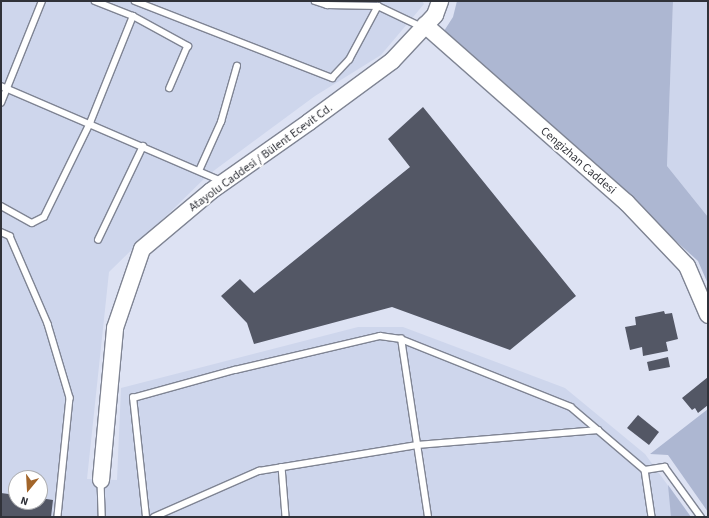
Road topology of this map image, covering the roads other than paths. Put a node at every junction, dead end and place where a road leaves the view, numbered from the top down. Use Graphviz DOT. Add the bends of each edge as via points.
graph roads {
  1 [pos="42,1"];
  2 [pos="95,1"];
  3 [pos="135,1"];
  4 [pos="315,1"];
  5 [pos="440,1"];
  6 [pos="325,3"];
  7 [pos="378,6"];
  8 [pos="133,16"];
  9 [pos="424,26"];
  10 [pos="237,66"];
  11 [pos="1,86"];
  12 [pos="170,88"];
  13 [pos="7,89"];
  14 [pos="1,103"];
  15 [pos="90,123"];
  16 [pos="143,146"];
  17 [pos="199,171"];
  18 [pos="224,182"];
  19 [pos="1,206"];
  20 [pos="1,232"];
  21 [pos="98,240"];
  22 [pos="708,314"];
  23 [pos="401,339"];
  24 [pos="598,430"];
  25 [pos="417,445"];
  26 [pos="282,468"];
  27 [pos="645,470"];
  28 [pos="101,480"];
  29 [pos="58,517"];
  30 [pos="102,517"];
  31 [pos="146,517"];
  32 [pos="154,517"];
  33 [pos="286,517"];
  34 [pos="428,517"];
  35 [pos="652,517"];
  36 [pos="701,517"];
  1 -- 13 [label="lane"];
  2 -- 8 [label="lane"];
  3 -- 7 [label="lane" via="332,78 349,60"];
  4 -- 6 [label="lane"];
  5 -- 9 [label="street, Atayolu Caddesi / Bülent Ecevit Cd." via="435,15"];
  6 -- 7 [label="lane"];
  7 -- 9 [label="lane"];
  8 -- 12 [label="lane" via="188,46"];
  8 -- 15 [label="lane"];
  9 -- 18 [label="street, Atayolu Caddesi / Bülent Ecevit Cd." via="392,61"];
  9 -- 22 [label="street, Cengizhan Caddesi" via="626,202 687,266"];
  10 -- 17 [label="lane" via="221,122"];
  11 -- 13 [label="lane"];
  13 -- 14 [label="lane"];
  13 -- 15 [label="lane"];
  15 -- 16 [label="lane"];
  15 -- 19 [label="lane" via="44,217 32,223"];
  16 -- 17 [label="lane"];
  16 -- 21 [label="lane"];
  17 -- 18 [label="lane"];
  18 -- 28 [label="street, Atayolu Caddesi / Bülent Ecevit Cd." via="142,250 115,328"];
  20 -- 29 [label="lane" via="10,236 48,324 70,398"];
  23 -- 24 [label="lane" via="571,407"];
  23 -- 25 [label="lane"];
  23 -- 31 [label="lane" via="380,336 235,370 133,398"];
  24 -- 25 [label="lane"];
  24 -- 27 [label="lane"];
  25 -- 26 [label="lane"];
  25 -- 34 [label="lane"];
  26 -- 32 [label="lane" via="259,471"];
  26 -- 33 [label="lane"];
  27 -- 35 [label="lane"];
  27 -- 36 [label="lane" via="665,467"];
  28 -- 30 [label="lane"];
}
